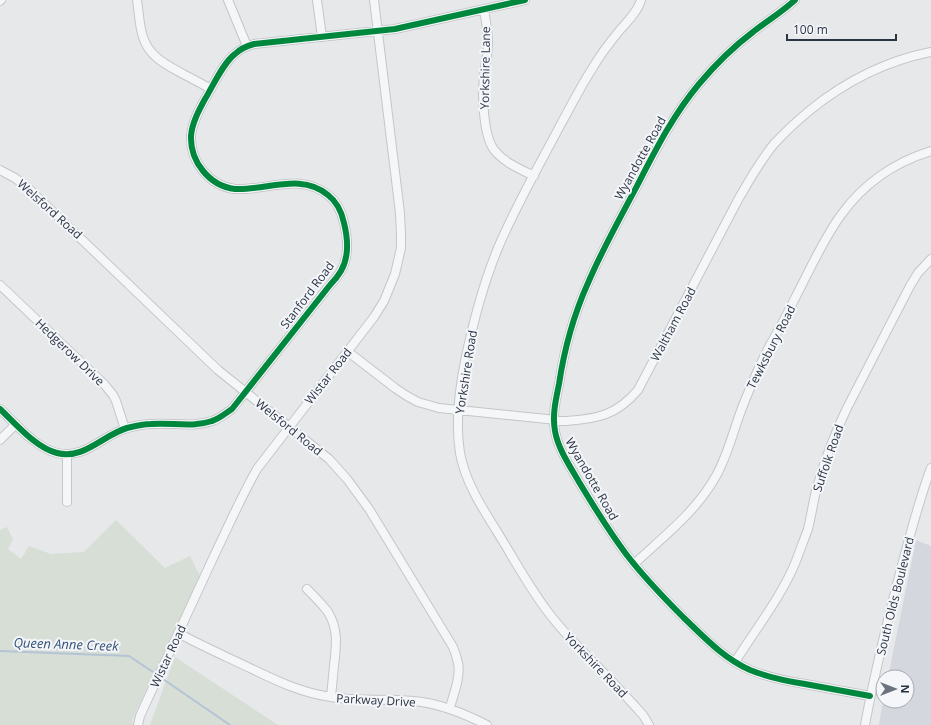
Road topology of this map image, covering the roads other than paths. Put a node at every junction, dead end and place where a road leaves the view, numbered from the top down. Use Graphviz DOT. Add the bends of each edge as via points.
graph roads {
  1 [pos="137,0"];
  2 [pos="228,0"];
  3 [pos="317,0"];
  4 [pos="374,0"];
  5 [pos="524,0"];
  6 [pos="641,0"];
  7 [pos="795,0"];
  8 [pos="484,10"];
  9 [pos="378,30"];
  10 [pos="322,37"];
  11 [pos="247,46"];
  12 [pos="931,52"];
  13 [pos="211,89"];
  14 [pos="931,151"];
  15 [pos="0,170"];
  16 [pos="534,176"];
  17 [pos="931,259"];
  18 [pos="0,285"];
  19 [pos="348,351"];
  20 [pos="246,393"];
  21 [pos="0,409"];
  22 [pos="458,410"];
  23 [pos="554,420"];
  24 [pos="16,424"];
  25 [pos="289,427"];
  26 [pos="125,429"];
  27 [pos="0,440"];
  28 [pos="68,454"];
  29 [pos="931,468"];
  30 [pos="928,489"];
  31 [pos="67,502"];
  32 [pos="634,564"];
  33 [pos="307,589"];
  34 [pos="178,633"];
  35 [pos="735,662"];
  36 [pos="870,696"];
  37 [pos="331,697"];
  38 [pos="450,708"];
  39 [pos="138,725"];
  40 [pos="487,725"];
  41 [pos="649,725"];
  42 [pos="865,725"];
  1 -- 13 [label="street" via="142,34 150,51 164,64"];
  2 -- 11 [label="street"];
  3 -- 10 [label="street"];
  4 -- 9 [label="street, Wistar Road"];
  5 -- 8 [label="street, Stanford Road"];
  6 -- 16 [label="street, Yorkshire Road" via="638,8 592,69"];
  7 -- 23 [label="street, Wyandotte Road" via="718,63 692,92 662,139 587,285 566,348"];
  8 -- 9 [label="street, Stanford Road" via="401,28"];
  8 -- 16 [label="street, Yorkshire Lane" via="488,29 483,98 487,133 494,151 503,160"];
  9 -- 10 [label="street, Stanford Road"];
  9 -- 19 [label="street, Wistar Road" via="400,213 401,248 395,274 384,301"];
  10 -- 11 [label="street, Stanford Road"];
  11 -- 13 [label="street, Stanford Road" via="231,57"];
  12 -- 23 [label="street, Waltham Road" via="883,66 853,80 827,96 794,123 753,174 638,390 625,404 608,414 584,420"];
  13 -- 20 [label="street, Stanford Road" via="195,120 191,136 193,153 206,175 222,186 235,189 295,183 320,189 332,198 345,226 347,246 340,271"];
  14 -- 32 [label="street, Tewksbury Road" via="880,176 842,214 770,346 711,485 696,506"];
  15 -- 20 [label="street, Welsford Road" via="28,188 218,370"];
  16 -- 22 [label="street, Yorkshire Road" via="490,268 468,346"];
  17 -- 35 [label="street, Suffolk Road" via="910,286 838,427 820,479 808,529 784,586"];
  18 -- 26 [label="street, Hedgerow Drive" via="104,384 116,401"];
  19 -- 22 [label="street, Waltham Road" via="395,388 418,402"];
  19 -- 25 [label="street, Wistar Road"];
  20 -- 25 [label="street, Welsford Road"];
  20 -- 26 [label="street, Stanford Road" via="232,409 213,421 195,424 140,425"];
  21 -- 24 [label="street, Stanford Road"];
  22 -- 23 [label="street, Waltham Road"];
  22 -- 41 [label="street, Yorkshire Road" via="460,453 469,482 529,585 566,634 633,704"];
  23 -- 32 [label="street, Wyandotte Road" via="557,441 570,467 611,535"];
  24 -- 27 [label="street"];
  24 -- 28 [label="street, Stanford Road" via="35,442 47,449"];
  25 -- 34 [label="street, Wistar Road" via="256,469"];
  25 -- 38 [label="street, Welsford Road" via="329,459 360,494 453,648 458,662 458,672"];
  26 -- 28 [label="street, Stanford Road" via="79,453"];
  28 -- 31 [label="street"];
  29 -- 30 [label="street, South Olds Boulevard"];
  30 -- 36 [label="street, South Olds Boulevard" via="914,522"];
  32 -- 35 [label="street, Wyandotte Road" via="658,592 713,646"];
  33 -- 37 [label="street" via="327,612 335,628 337,648"];
  34 -- 37 [label="street, Parkway Drive" via="288,685"];
  34 -- 39 [label="street, Wistar Road"];
  35 -- 36 [label="street, Wyandotte Road" via="764,675"];
  36 -- 42 [label="street, South Olds Boulevard"];
  37 -- 38 [label="street, Parkway Drive" via="414,701"];
  38 -- 40 [label="street, Parkway Drive"];
}
